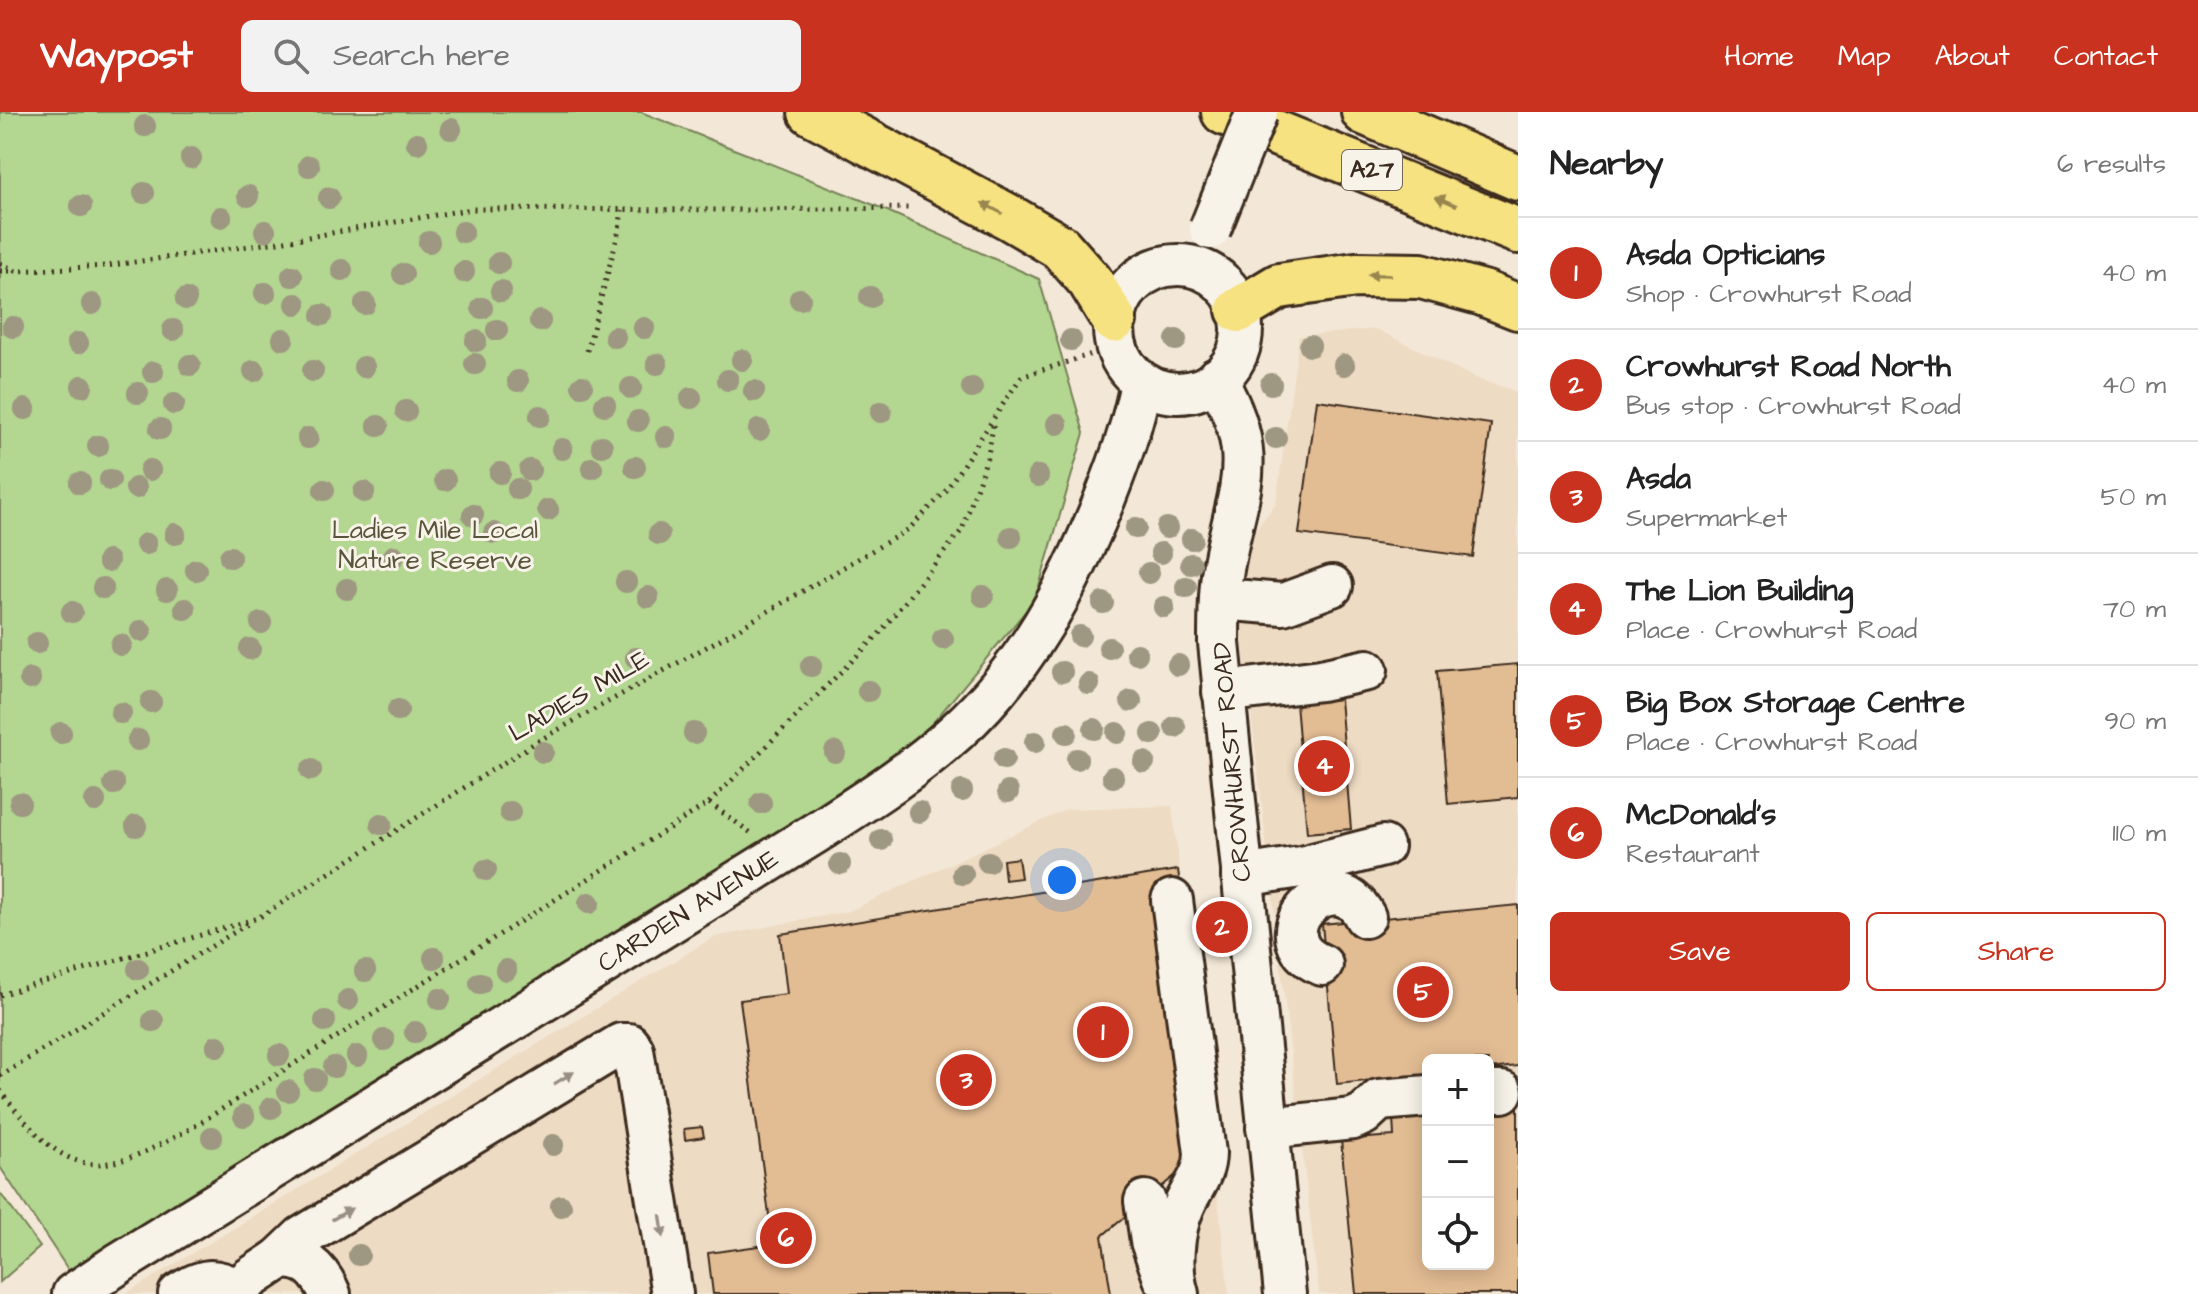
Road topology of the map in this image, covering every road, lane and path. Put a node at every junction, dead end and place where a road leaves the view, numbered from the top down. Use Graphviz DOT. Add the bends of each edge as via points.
graph roads {
  1 [pos="811,112"];
  2 [pos="1224,112"];
  3 [pos="1257,112"];
  4 [pos="1364,112"];
  5 [pos="1518,178"];
  6 [pos="923,208"];
  7 [pos="622,210"];
  8 [pos="1518,231"];
  9 [pos="0,263"];
  10 [pos="1190,266"];
  11 [pos="0,271"];
  12 [pos="16,271"];
  13 [pos="1518,307"];
  14 [pos="1239,310"];
  15 [pos="1114,333"];
  16 [pos="587,351"];
  17 [pos="1216,379"];
  18 [pos="1141,382"];
  19 [pos="994,417"];
  20 [pos="1332,586"];
  21 [pos="1220,599"];
  22 [pos="1367,670"];
  23 [pos="1223,692"];
  24 [pos="709,803"];
  25 [pos="1383,846"];
  26 [pos="781,854"];
  27 [pos="1242,876"];
  28 [pos="1172,900"];
  29 [pos="1365,917"];
  30 [pos="258,918"];
  31 [pos="1322,965"];
  32 [pos="0,995"];
  33 [pos="0,1076"];
  34 [pos="0,1090"];
  35 [pos="1422,1096"];
  36 [pos="1267,1128"];
  37 [pos="1145,1201"];
  38 [pos="279,1259"];
  39 [pos="238,1292"];
  40 [pos="73,1294"];
  41 [pos="179,1294"];
  42 [pos="330,1294"];
  43 [pos="672,1294"];
  44 [pos="1177,1294"];
  45 [pos="1285,1294"];
  15 -- 1 [label="highway, one-way" via="1090,281 1060,247"];
  8 -- 2 [label="highway, A27, one-way"];
  3 -- 10 [label="street, bridge"];
  4 -- 5 [label="highway, A27"];
  6 -- 7 [label="path"];
  7 -- 12 [label="path" via="471,209 106,266"];
  7 -- 16 [label="path"];
  9 -- 12 [label="path"];
  10 -- 14 [label="street" via="1221,281"];
  10 -- 15 [label="street" via="1169,265 1132,283 1120,300"];
  11 -- 12 [label="path"];
  13 -- 14 [label="highway, one-way" via="1421,276 1356,275 1279,286"];
  14 -- 17 [label="street" via="1240,346"];
  15 -- 18 [label="street" via="1125,366"];
  15 -- 19 [label="path, LADIES MILE" via="1021,377"];
  17 -- 18 [label="street" via="1181,393"];
  17 -- 21 [label="street, CROWHURST ROAD" via="1235,416 1244,455"];
  18 -- 26 [label="street, CARDEN AVENUE" via="1121,457 1072,576 1002,684 957,732 903,776"];
  19 -- 24 [label="path" via="988,455 962,530 879,634"];
  19 -- 30 [label="path, LADIES MILE" via="945,492 909,529 538,741"];
  20 -- 21 [label="street" via="1283,604"];
  21 -- 23 [label="street, CROWHURST ROAD"];
  22 -- 23 [label="street"];
  23 -- 27 [label="street, CROWHURST ROAD"];
  24 -- 26 [label="path"];
  24 -- 34 [label="path" via="162,1145 104,1165 79,1162 42,1141"];
  25 -- 27 [label="street"];
  26 -- 40 [label="street, CARDEN AVENUE"];
  27 -- 36 [label="street, CROWHURST ROAD"];
  28 -- 44 [label="street" via="1205,1153 1203,1171 1177,1227"];
  29 -- 31 [label="street" via="1341,896 1323,896 1307,905 1298,921 1297,939 1306,955"];
  30 -- 32 [label="path, LADIES MILE"];
  30 -- 33 [label="path"];
  35 -- 36 [label="street" via="1379,1100 1353,1119"];
  36 -- 45 [label="street, CROWHURST ROAD"];
  37 -- 44 [label="street" via="1156,1261"];
  38 -- 39 [label="street"];
  38 -- 42 [label="street" via="309,1264"];
  38 -- 43 [label="street, one-way" via="302,1237 621,1044 629,1044"];
  39 -- 41 [label="street" via="210,1280"];
}
